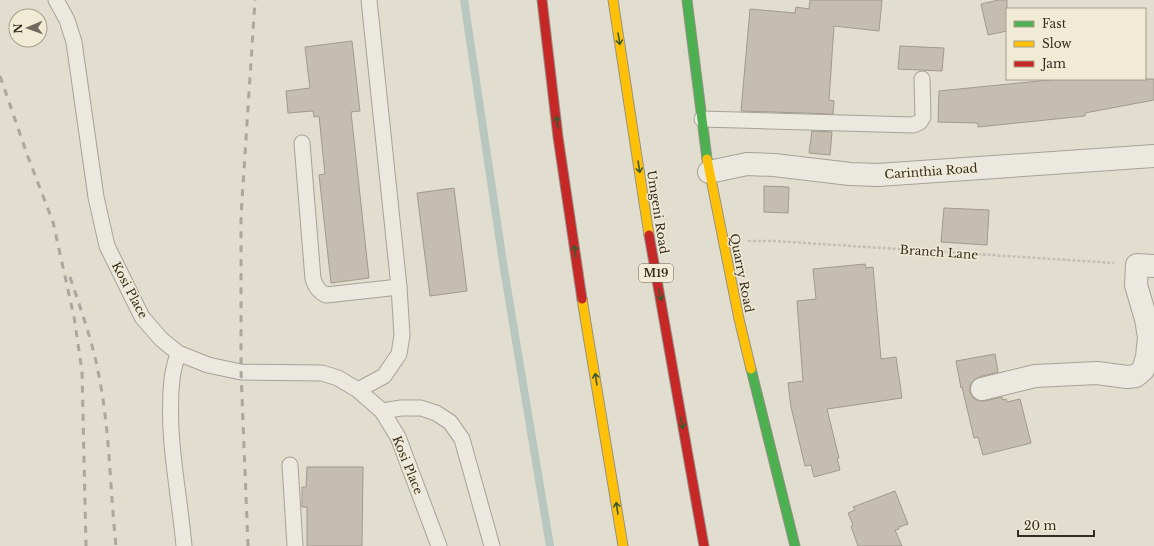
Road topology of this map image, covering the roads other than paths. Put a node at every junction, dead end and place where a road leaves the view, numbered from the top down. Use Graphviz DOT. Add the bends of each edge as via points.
graph roads {
  1 [pos="56,0"];
  2 [pos="369,0"];
  3 [pos="542,0"];
  4 [pos="613,0"];
  5 [pos="687,0"];
  6 [pos="922,79"];
  7 [pos="702,119"];
  8 [pos="302,143"];
  9 [pos="1154,156"];
  10 [pos="709,172"];
  11 [pos="1145,265"];
  12 [pos="399,287"];
  13 [pos="178,353"];
  14 [pos="982,389"];
  15 [pos="358,390"];
  16 [pos="382,411"];
  17 [pos="290,466"];
  18 [pos="184,546"];
  19 [pos="295,546"];
  20 [pos="438,546"];
  21 [pos="492,546"];
  22 [pos="623,546"];
  23 [pos="704,546"];
  24 [pos="795,546"];
  1 -- 13 [label="lane, Kosi Place" via="67,20 74,42 96,197 107,246 142,317 161,339"];
  2 -- 12 [label="lane"];
  22 -- 3 [label="main road, one-way" via="577,264"];
  4 -- 23 [label="main road, Umgeni Road / M19, one-way" via="651,245"];
  5 -- 7 [label="main road, Quarry Road"];
  6 -- 7 [label="lane" via="923,117 920,122 913,125"];
  7 -- 10 [label="main road, Quarry Road"];
  8 -- 12 [label="lane" via="313,279 316,288 326,295"];
  9 -- 10 [label="street, Carinthia Road" via="878,175 747,164"];
  10 -- 24 [label="main road, Quarry Road" via="739,319"];
  11 -- 14 [label="street" via="1136,285 1149,337 1143,370 1136,376 1097,373 1035,376"];
  12 -- 15 [label="lane" via="402,335 399,354 384,376"];
  13 -- 15 [label="lane, Kosi Place" via="208,365 241,372 322,373 338,378"];
  13 -- 18 [label="lane" via="172,378 170,416 172,454"];
  15 -- 16 [label="lane, Kosi Place"];
  16 -- 20 [label="lane, Kosi Place" via="398,437"];
  16 -- 21 [label="lane" via="421,408 436,413 450,422 462,438"];
  17 -- 19 [label="lane"];
}
